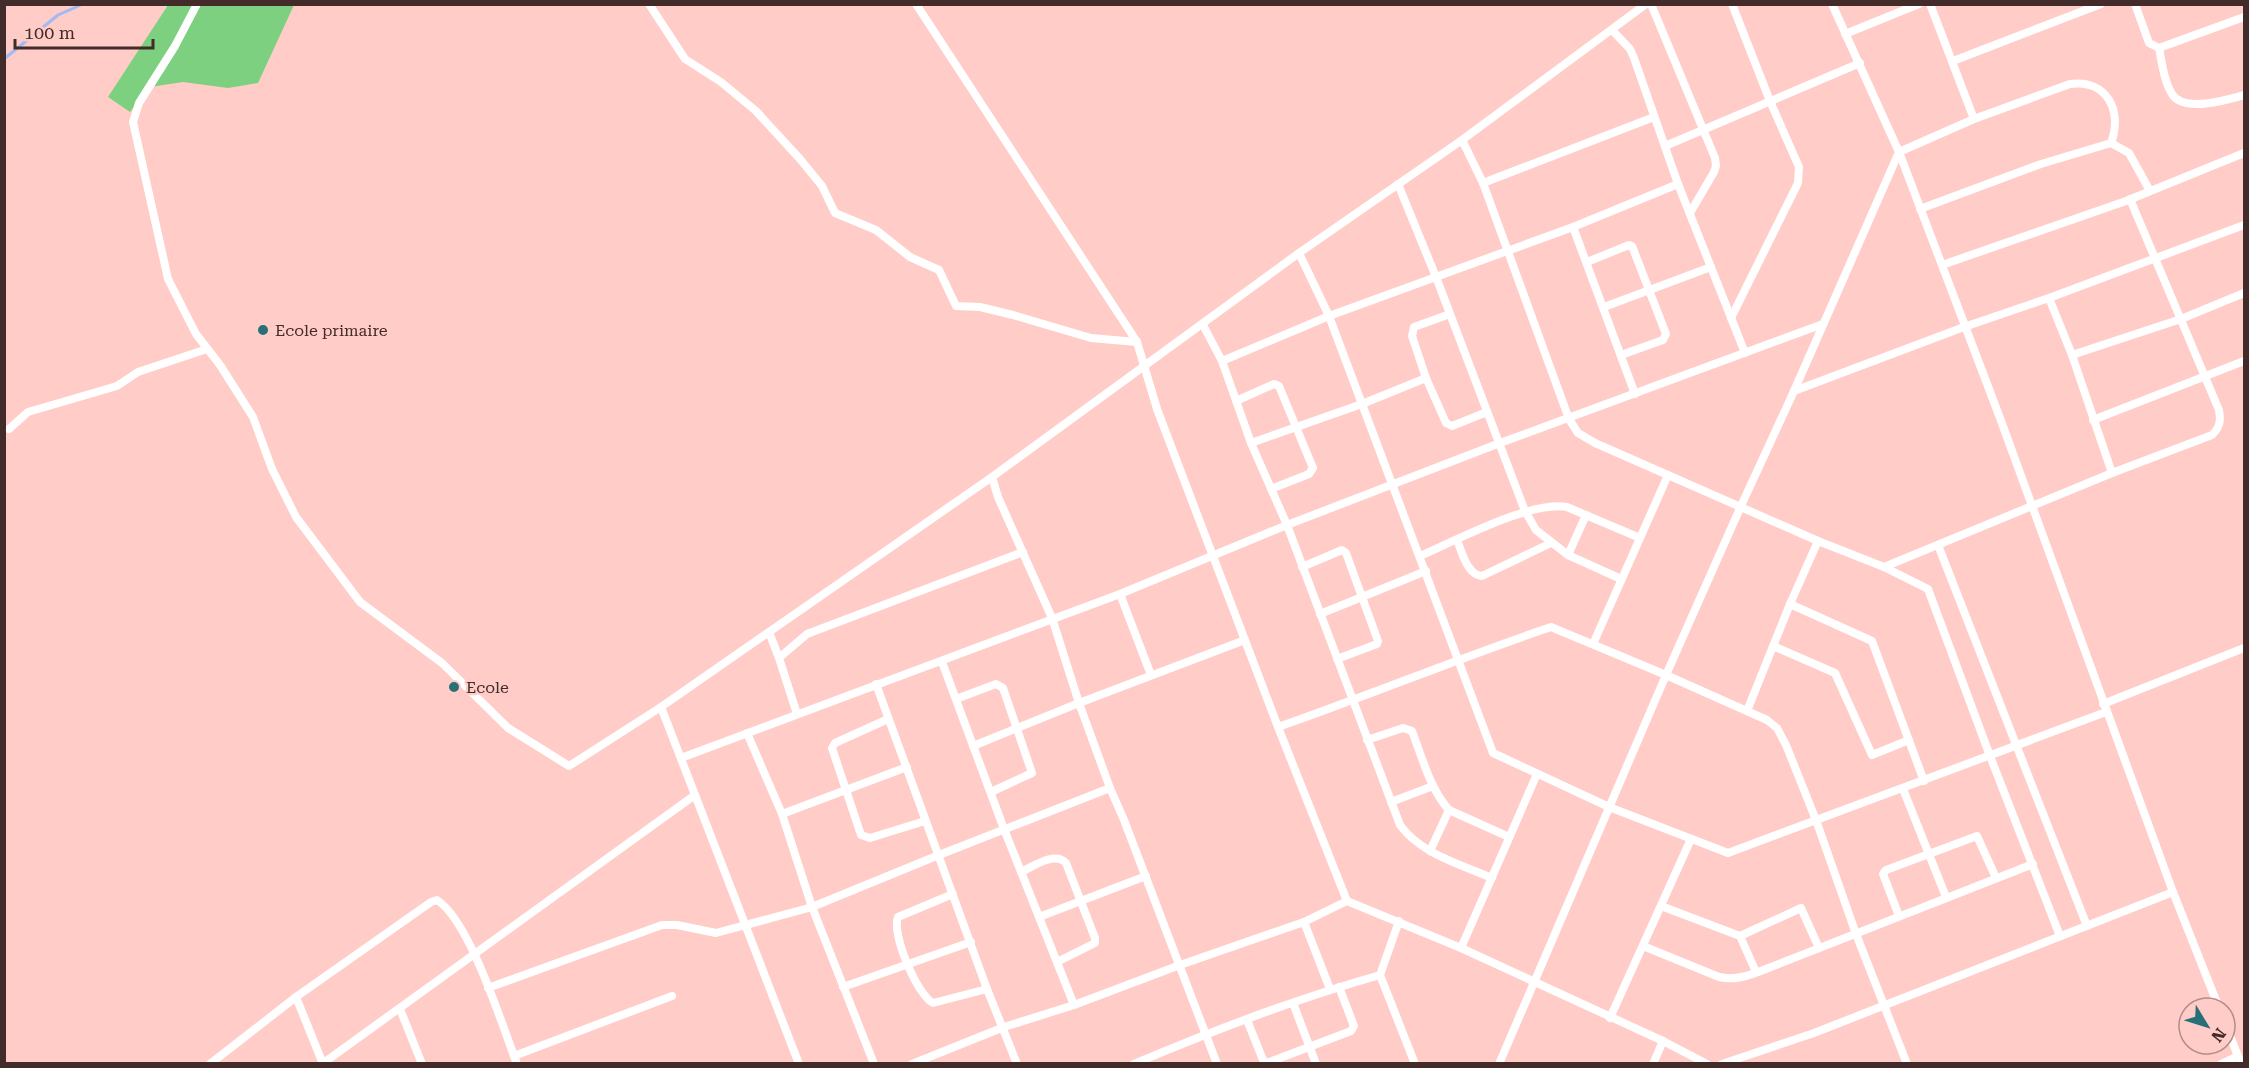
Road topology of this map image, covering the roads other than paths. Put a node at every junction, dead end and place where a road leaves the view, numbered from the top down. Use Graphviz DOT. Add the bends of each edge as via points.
graph roads {
  1 [pos="197,4"];
  2 [pos="650,4"];
  3 [pos="916,4"];
  4 [pos="1646,4"];
  5 [pos="1651,4"];
  6 [pos="1732,4"];
  7 [pos="1832,4"];
  8 [pos="1918,4"];
  9 [pos="1930,4"];
  10 [pos="2102,4"];
  11 [pos="2135,4"];
  12 [pos="2244,17"];
  13 [pos="1612,30"];
  14 [pos="1845,34"];
  15 [pos="2158,48"];
  16 [pos="1953,61"];
  17 [pos="1860,63"];
  18 [pos="2244,95"];
  19 [pos="1770,101"];
  20 [pos="1654,117"];
  21 [pos="1974,119"];
  22 [pos="1704,130"];
  23 [pos="1462,140"];
  24 [pos="2111,143"];
  25 [pos="1665,146"];
  26 [pos="1899,152"];
  27 [pos="2244,153"];
  28 [pos="1484,183"];
  29 [pos="1398,184"];
  30 [pos="1678,184"];
  31 [pos="2150,191"];
  32 [pos="2130,199"];
  33 [pos="1920,209"];
  34 [pos="1690,213"];
  35 [pos="2244,225"];
  36 [pos="1573,227"];
  37 [pos="1507,251"];
  38 [pos="1299,254"];
  39 [pos="2154,258"];
  40 [pos="1587,262"];
  41 [pos="1942,265"];
  42 [pos="1711,267"];
  43 [pos="1436,277"];
  44 [pos="1649,290"];
  45 [pos="2244,293"];
  46 [pos="2049,298"];
  47 [pos="1604,307"];
  48 [pos="1450,314"];
  49 [pos="1329,316"];
  50 [pos="1731,318"];
  51 [pos="2181,318"];
  52 [pos="1823,324"];
  53 [pos="1203,325"];
  54 [pos="1964,327"];
  55 [pos="1137,342"];
  56 [pos="207,349"];
  57 [pos="1745,352"];
  58 [pos="1620,355"];
  59 [pos="2072,355"];
  60 [pos="1222,361"];
  61 [pos="2244,361"];
  62 [pos="1144,367"];
  63 [pos="2204,375"];
  64 [pos="1426,378"];
  65 [pos="1794,392"];
  66 [pos="1635,394"];
  67 [pos="1236,401"];
  68 [pos="1362,404"];
  69 [pos="1487,412"];
  70 [pos="1569,419"];
  71 [pos="2093,420"];
  72 [pos="1297,427"];
  73 [pos="9,429"];
  74 [pos="1251,443"];
  75 [pos="1500,443"];
  76 [pos="2112,473"];
  77 [pos="1668,475"];
  78 [pos="992,477"];
  79 [pos="1392,485"];
  80 [pos="1271,489"];
  81 [pos="1741,506"];
  82 [pos="2032,507"];
  83 [pos="1525,511"];
  84 [pos="1586,515"];
  85 [pos="1287,525"];
  86 [pos="1640,538"];
  87 [pos="1457,540"];
  88 [pos="1818,541"];
  89 [pos="1551,543"];
  90 [pos="1938,544"];
  91 [pos="1023,552"];
  92 [pos="1568,555"];
  93 [pos="1213,556"];
  94 [pos="1420,556"];
  95 [pos="1302,567"];
  96 [pos="1884,567"];
  97 [pos="1426,571"];
  98 [pos="1621,579"];
  99 [pos="1120,594"];
  100 [pos="1361,596"];
  101 [pos="1790,604"];
  102 [pos="1320,614"];
  103 [pos="1052,618"];
  104 [pos="769,632"];
  105 [pos="1245,640"];
  106 [pos="1593,645"];
  107 [pos="1773,646"];
  108 [pos="2244,648"];
  109 [pos="779,658"];
  110 [pos="1458,658"];
  111 [pos="1336,659"];
  112 [pos="942,662"];
  113 [pos="1151,675"];
  114 [pos="1666,675"];
  115 [pos="876,684"];
  116 [pos="956,699"];
  117 [pos="1353,701"];
  118 [pos="1079,703"];
  119 [pos="661,706"];
  120 [pos="2105,708"];
  121 [pos="1747,711"];
  122 [pos="797,714"];
  123 [pos="888,719"];
  124 [pos="1278,727"];
  125 [pos="1015,729"];
  126 [pos="747,733"];
  127 [pos="1367,740"];
  128 [pos="1909,741"];
  129 [pos="973,746"];
  130 [pos="2018,747"];
  131 [pos="1990,756"];
  132 [pos="681,758"];
  133 [pos="907,767"];
  134 [pos="1537,774"];
  135 [pos="1924,781"];
  136 [pos="1433,786"];
  137 [pos="1110,788"];
  138 [pos="1903,789"];
  139 [pos="846,790"];
  140 [pos="991,792"];
  141 [pos="696,795"];
  142 [pos="1391,802"];
  143 [pos="1609,807"];
  144 [pos="1449,810"];
  145 [pos="782,814"];
  146 [pos="1815,820"];
  147 [pos="926,821"];
  148 [pos="1004,829"];
  149 [pos="1509,837"];
  150 [pos="1691,839"];
  151 [pos="1430,852"];
  152 [pos="1928,854"];
  153 [pos="939,855"];
  154 [pos="2033,864"];
  155 [pos="1021,872"];
  156 [pos="1146,876"];
  157 [pos="1492,878"];
  158 [pos="1996,878"];
  159 [pos="2173,892"];
  160 [pos="953,894"];
  161 [pos="1946,897"];
  162 [pos="1081,901"];
  163 [pos="1347,902"];
  164 [pos="1661,906"];
  165 [pos="812,907"];
  166 [pos="1899,916"];
  167 [pos="1039,917"];
  168 [pos="1399,921"];
  169 [pos="1304,922"];
  170 [pos="745,924"];
  171 [pos="2087,926"];
  172 [pos="1856,934"];
  173 [pos="1740,936"];
  174 [pos="2060,936"];
  175 [pos="971,942"];
  176 [pos="1643,946"];
  177 [pos="1461,948"];
  178 [pos="1820,948"];
  179 [pos="474,953"];
  180 [pos="1057,962"];
  181 [pos="1180,965"];
  182 [pos="908,966"];
  183 [pos="1756,972"];
  184 [pos="1380,975"];
  185 [pos="1534,982"];
  186 [pos="843,987"];
  187 [pos="1339,987"];
  188 [pos="488,988"];
  189 [pos="987,989"];
  190 [pos="1330,989"];
  191 [pos="672,996"];
  192 [pos="2214,996"];
  193 [pos="296,997"];
  194 [pos="1293,1003"];
  195 [pos="1074,1005"];
  196 [pos="1885,1005"];
  197 [pos="400,1009"];
  198 [pos="1610,1018"];
  199 [pos="1247,1020"];
  200 [pos="1004,1027"];
  201 [pos="1206,1033"];
  202 [pos="1663,1041"];
  203 [pos="1309,1047"];
  204 [pos="515,1060"];
  205 [pos="2240,1060"];
  206 [pos="210,1064"];
  207 [pos="322,1064"];
  208 [pos="422,1064"];
  209 [pos="799,1064"];
  210 [pos="873,1064"];
  211 [pos="912,1064"];
  212 [pos="1017,1064"];
  213 [pos="1134,1064"];
  214 [pos="1217,1064"];
  215 [pos="1316,1064"];
  216 [pos="1415,1064"];
  217 [pos="1498,1064"];
  218 [pos="1653,1064"];
  219 [pos="1707,1064"];
  220 [pos="1722,1064"];
  221 [pos="1907,1064"];
  222 [pos="2221,1064"];
  1 -- 56 [label="street" via="139,103 133,122 168,279"];
  2 -- 55 [label="street" via="686,59 756,111 800,159 822,186 835,213 876,230 910,257 939,270 956,306 1002,312 1091,338"];
  3 -- 55 [label="street"];
  4 -- 13 [label="street"];
  5 -- 22 [label="street"];
  6 -- 19 [label="street"];
  7 -- 14 [label="street"];
  8 -- 14 [label="street"];
  9 -- 16 [label="street"];
  10 -- 16 [label="street"];
  11 -- 15 [label="street" via="2149,43"];
  12 -- 15 [label="street"];
  13 -- 20 [label="street" via="1630,48"];
  13 -- 23 [label="street"];
  14 -- 17 [label="street"];
  15 -- 18 [label="street" via="2169,88 2181,103 2208,103"];
  16 -- 21 [label="street"];
  17 -- 19 [label="street"];
  17 -- 26 [label="street"];
  19 -- 22 [label="street"];
  19 -- 50 [label="street" via="1799,167 1798,183"];
  20 -- 25 [label="street"];
  20 -- 28 [label="street"];
  21 -- 24 [label="street" via="2080,83 2100,91 2111,101 2116,129"];
  21 -- 26 [label="street"];
  22 -- 25 [label="street"];
  22 -- 34 [label="street" via="1716,166"];
  23 -- 28 [label="street"];
  23 -- 29 [label="street"];
  24 -- 31 [label="street" via="2129,153"];
  24 -- 33 [label="street" via="2041,164"];
  25 -- 30 [label="street"];
  26 -- 33 [label="street"];
  26 -- 52 [label="street"];
  27 -- 31 [label="street"];
  28 -- 37 [label="street"];
  29 -- 38 [label="street"];
  29 -- 43 [label="street"];
  30 -- 34 [label="street"];
  30 -- 36 [label="street"];
  31 -- 32 [label="street"];
  32 -- 39 [label="street"];
  32 -- 41 [label="street"];
  33 -- 41 [label="street"];
  34 -- 42 [label="street"];
  35 -- 39 [label="street"];
  36 -- 37 [label="street"];
  36 -- 40 [label="street"];
  37 -- 43 [label="street"];
  37 -- 70 [label="street"];
  38 -- 49 [label="street"];
  38 -- 53 [label="street"];
  39 -- 46 [label="street"];
  39 -- 51 [label="street"];
  40 -- 44 [label="street" via="1632,246"];
  40 -- 47 [label="street"];
  41 -- 54 [label="street"];
  42 -- 44 [label="street"];
  42 -- 50 [label="street"];
  43 -- 48 [label="street"];
  43 -- 49 [label="street"];
  44 -- 47 [label="street"];
  44 -- 58 [label="street" via="1665,338"];
  45 -- 51 [label="street"];
  46 -- 54 [label="street"];
  46 -- 59 [label="street"];
  47 -- 58 [label="street"];
  48 -- 64 [label="street" via="1412,331"];
  48 -- 69 [label="street"];
  49 -- 60 [label="street"];
  49 -- 68 [label="street"];
  50 -- 57 [label="street"];
  51 -- 59 [label="street"];
  51 -- 63 [label="street"];
  52 -- 57 [label="street"];
  52 -- 65 [label="street"];
  53 -- 60 [label="street"];
  53 -- 62 [label="street"];
  54 -- 65 [label="street"];
  54 -- 82 [label="street"];
  55 -- 62 [label="street"];
  56 -- 73 [label="street" via="138,372 117,386 28,412"];
  56 -- 119 [label="street" via="252,417 296,517 360,602 442,663 508,728 569,766"];
  57 -- 66 [label="street"];
  58 -- 66 [label="street"];
  59 -- 71 [label="street"];
  60 -- 67 [label="street"];
  61 -- 63 [label="street"];
  62 -- 78 [label="street"];
  62 -- 93 [label="street"];
  63 -- 71 [label="street"];
  63 -- 76 [label="street" via="2219,410 2217,430"];
  64 -- 68 [label="street"];
  64 -- 69 [label="street" via="1449,426"];
  65 -- 81 [label="street"];
  66 -- 70 [label="street"];
  67 -- 72 [label="street" via="1274,384 1281,388"];
  67 -- 74 [label="street"];
  68 -- 72 [label="street"];
  68 -- 79 [label="street"];
  69 -- 75 [label="street"];
  70 -- 75 [label="street"];
  70 -- 77 [label="street" via="1586,438"];
  71 -- 76 [label="street"];
  72 -- 74 [label="street"];
  72 -- 80 [label="street" via="1313,468 1309,474"];
  74 -- 80 [label="street"];
  75 -- 79 [label="street"];
  75 -- 83 [label="street"];
  76 -- 82 [label="street"];
  77 -- 81 [label="street"];
  77 -- 86 [label="street"];
  78 -- 91 [label="street"];
  78 -- 104 [label="street"];
  79 -- 85 [label="street"];
  79 -- 94 [label="street"];
  80 -- 85 [label="street"];
  81 -- 88 [label="street"];
  81 -- 114 [label="street"];
  82 -- 90 [label="street"];
  82 -- 120 [label="street"];
  83 -- 84 [label="street" via="1556,504"];
  83 -- 87 [label="street"];
  83 -- 89 [label="street" via="1536,530"];
  84 -- 86 [label="street"];
  84 -- 92 [label="street"];
  85 -- 93 [label="street"];
  85 -- 95 [label="street"];
  86 -- 98 [label="street"];
  87 -- 89 [label="street" via="1471,571 1482,576"];
  87 -- 94 [label="street"];
  88 -- 96 [label="street"];
  88 -- 101 [label="street"];
  89 -- 92 [label="street"];
  90 -- 96 [label="street"];
  90 -- 130 [label="street"];
  91 -- 103 [label="street"];
  91 -- 109 [label="street" via="807,634"];
  92 -- 98 [label="street"];
  93 -- 99 [label="street"];
  93 -- 105 [label="street"];
  94 -- 97 [label="street"];
  95 -- 100 [label="street" via="1342,550"];
  95 -- 102 [label="street"];
  96 -- 131 [label="street" via="1928,589"];
  97 -- 100 [label="street"];
  97 -- 110 [label="street"];
  98 -- 106 [label="street"];
  99 -- 103 [label="street"];
  99 -- 113 [label="street"];
  100 -- 102 [label="street"];
  100 -- 111 [label="street" via="1378,643"];
  101 -- 107 [label="street"];
  101 -- 128 [label="street" via="1872,641"];
  102 -- 111 [label="street"];
  103 -- 112 [label="street"];
  103 -- 118 [label="street"];
  104 -- 109 [label="street"];
  104 -- 119 [label="street"];
  105 -- 113 [label="street"];
  105 -- 124 [label="street"];
  106 -- 110 [label="street" via="1551,627"];
  106 -- 114 [label="street"];
  107 -- 121 [label="street"];
  107 -- 128 [label="street" via="1835,673 1872,755"];
  108 -- 120 [label="street"];
  109 -- 122 [label="street"];
  110 -- 117 [label="street"];
  110 -- 134 [label="street" via="1493,753"];
  111 -- 117 [label="street"];
  112 -- 115 [label="street"];
  112 -- 116 [label="street"];
  113 -- 118 [label="street"];
  114 -- 121 [label="street"];
  114 -- 143 [label="street"];
  115 -- 122 [label="street"];
  115 -- 123 [label="street"];
  116 -- 125 [label="street" via="999,685"];
  116 -- 129 [label="street"];
  117 -- 124 [label="street"];
  117 -- 127 [label="street"];
  118 -- 125 [label="street"];
  118 -- 137 [label="street"];
  119 -- 132 [label="street"];
  120 -- 130 [label="street"];
  120 -- 159 [label="street"];
  121 -- 146 [label="street" via="1767,720 1783,737"];
  122 -- 126 [label="street"];
  123 -- 133 [label="street"];
  123 -- 139 [label="street" via="835,743 832,753"];
  124 -- 163 [label="street"];
  125 -- 129 [label="street"];
  125 -- 140 [label="street" via="1032,773"];
  126 -- 132 [label="street"];
  126 -- 145 [label="street"];
  127 -- 136 [label="street" via="1403,729 1412,731"];
  127 -- 142 [label="street"];
  128 -- 135 [label="street"];
  129 -- 140 [label="street"];
  130 -- 131 [label="street"];
  130 -- 171 [label="street"];
  131 -- 135 [label="street"];
  131 -- 154 [label="street"];
  132 -- 141 [label="street"];
  133 -- 139 [label="street"];
  133 -- 147 [label="street"];
  134 -- 143 [label="street"];
  134 -- 149 [label="street"];
  135 -- 138 [label="street"];
  136 -- 142 [label="street"];
  136 -- 144 [label="street"];
  137 -- 148 [label="street"];
  137 -- 156 [label="street"];
  138 -- 146 [label="street"];
  138 -- 152 [label="street"];
  139 -- 145 [label="street"];
  139 -- 147 [label="street" via="861,835 866,838"];
  140 -- 148 [label="street"];
  141 -- 170 [label="street"];
  141 -- 179 [label="street"];
  142 -- 151 [label="street" via="1407,835"];
  143 -- 150 [label="street"];
  143 -- 185 [label="street"];
  144 -- 149 [label="street"];
  144 -- 151 [label="street"];
  145 -- 165 [label="street"];
  146 -- 150 [label="street" via="1728,853"];
  146 -- 172 [label="street"];
  147 -- 153 [label="street"];
  148 -- 153 [label="street"];
  148 -- 155 [label="street"];
  149 -- 157 [label="street"];
  150 -- 164 [label="street"];
  151 -- 157 [label="street"];
  152 -- 158 [label="street" via="1977,836"];
  152 -- 161 [label="street"];
  152 -- 166 [label="street" via="1883,874"];
  153 -- 160 [label="street"];
  153 -- 165 [label="street"];
  154 -- 158 [label="street"];
  154 -- 174 [label="street"];
  155 -- 162 [label="street" via="1055,857 1062,858"];
  155 -- 167 [label="street"];
  156 -- 162 [label="street"];
  156 -- 181 [label="street"];
  157 -- 177 [label="street"];
  158 -- 161 [label="street"];
  159 -- 171 [label="street"];
  159 -- 192 [label="street"];
  160 -- 175 [label="street"];
  160 -- 182 [label="street" via="898,916 896,928"];
  161 -- 166 [label="street"];
  162 -- 167 [label="street"];
  162 -- 180 [label="street" via="1095,944"];
  163 -- 168 [label="street"];
  163 -- 169 [label="street"];
  164 -- 173 [label="street"];
  164 -- 176 [label="street"];
  165 -- 170 [label="street"];
  165 -- 186 [label="street"];
  166 -- 172 [label="street"];
  167 -- 180 [label="street"];
  168 -- 177 [label="street"];
  168 -- 184 [label="street"];
  169 -- 181 [label="street"];
  169 -- 190 [label="street"];
  170 -- 188 [label="street" via="717,933 662,925"];
  170 -- 209 [label="street"];
  171 -- 174 [label="street"];
  172 -- 178 [label="street"];
  172 -- 196 [label="street"];
  173 -- 178 [label="street" via="1801,908"];
  173 -- 183 [label="street"];
  174 -- 196 [label="street"];
  175 -- 182 [label="street"];
  175 -- 189 [label="street"];
  176 -- 183 [label="street" via="1719,977 1728,979"];
  176 -- 198 [label="street"];
  177 -- 185 [label="street"];
  178 -- 183 [label="street"];
  179 -- 188 [label="street"];
  179 -- 193 [label="street" via="437,900"];
  179 -- 197 [label="street"];
  180 -- 195 [label="street"];
  181 -- 195 [label="street"];
  181 -- 201 [label="street"];
  182 -- 186 [label="street"];
  182 -- 189 [label="street" via="926,999 933,1003"];
  184 -- 187 [label="street"];
  184 -- 216 [label="street"];
  185 -- 198 [label="street"];
  185 -- 217 [label="street"];
  186 -- 210 [label="street"];
  187 -- 190 [label="street"];
  187 -- 203 [label="street" via="1354,1029"];
  188 -- 204 [label="street"];
  189 -- 200 [label="street"];
  190 -- 194 [label="street"];
  191 -- 204 [label="street"];
  193 -- 206 [label="street"];
  193 -- 207 [label="street"];
  194 -- 199 [label="street"];
  194 -- 203 [label="street"];
  195 -- 200 [label="street"];
  196 -- 220 [label="street"];
  196 -- 221 [label="street"];
  197 -- 207 [label="street"];
  197 -- 208 [label="street"];
  198 -- 202 [label="street"];
  199 -- 201 [label="street"];
  199 -- 203 [label="street" via="1265,1063"];
  200 -- 211 [label="street"];
  200 -- 212 [label="street"];
  201 -- 213 [label="street"];
  201 -- 214 [label="street"];
  202 -- 218 [label="street"];
  202 -- 219 [label="street"];
  203 -- 215 [label="street"];
  205 -- 222 [label="street"];
}
